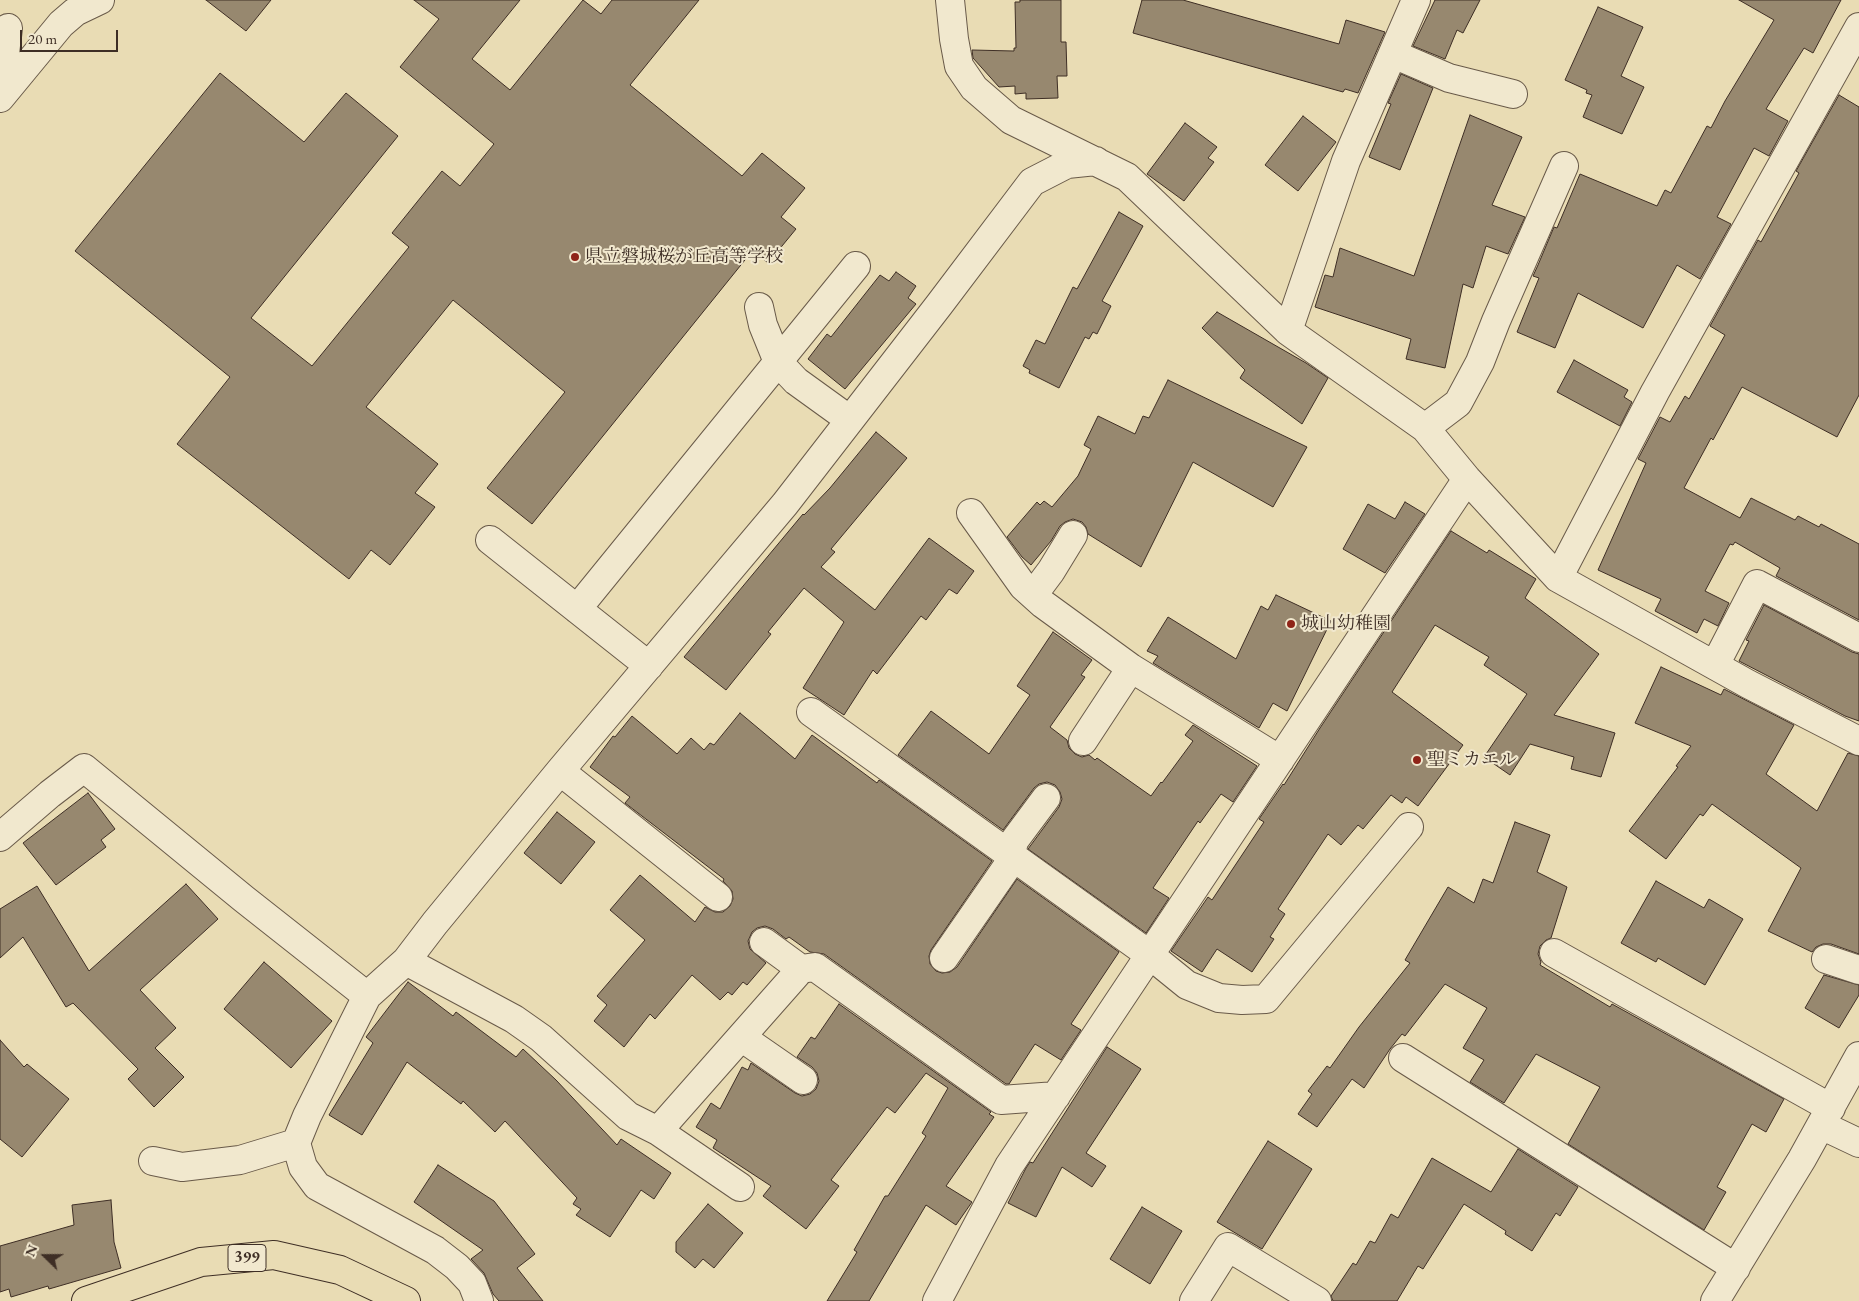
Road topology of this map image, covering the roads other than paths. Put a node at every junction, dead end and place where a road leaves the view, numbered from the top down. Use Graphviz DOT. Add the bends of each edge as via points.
graph roads {
  1 [pos="100,0"];
  2 [pos="950,0"];
  3 [pos="1416,0"];
  4 [pos="1859,27"];
  5 [pos="8,28"];
  6 [pos="1393,54"];
  7 [pos="1513,94"];
  8 [pos="0,97"];
  9 [pos="1096,161"];
  10 [pos="1564,166"];
  11 [pos="856,266"];
  12 [pos="759,307"];
  13 [pos="1288,331"];
  14 [pos="778,362"];
  15 [pos="850,420"];
  16 [pos="1425,428"];
  17 [pos="1467,479"];
  18 [pos="972,513"];
  19 [pos="1073,535"];
  20 [pos="490,540"];
  21 [pos="1558,578"];
  22 [pos="1033,595"];
  23 [pos="577,609"];
  24 [pos="1859,638"];
  25 [pos="1715,665"];
  26 [pos="649,666"];
  27 [pos="1131,668"];
  28 [pos="810,712"];
  29 [pos="1083,741"];
  30 [pos="1859,741"];
  31 [pos="1280,760"];
  32 [pos="560,771"];
  33 [pos="1046,798"];
  34 [pos="1409,826"];
  35 [pos="0,837"];
  36 [pos="1011,856"];
  37 [pos="718,897"];
  38 [pos="764,942"];
  39 [pos="1554,952"];
  40 [pos="1150,955"];
  41 [pos="944,958"];
  42 [pos="1826,959"];
  43 [pos="406,960"];
  44 [pos="800,969"];
  45 [pos="1859,970"];
  46 [pos="367,996"];
  47 [pos="741,1037"];
  48 [pos="1859,1056"];
  49 [pos="1403,1058"];
  50 [pos="803,1080"];
  51 [pos="1056,1096"];
  52 [pos="1826,1117"];
  53 [pos="658,1131"];
  54 [pos="1859,1143"];
  55 [pos="296,1144"];
  56 [pos="153,1161"];
  57 [pos="740,1187"];
  58 [pos="1736,1268"];
  59 [pos="86,1301"];
  60 [pos="406,1301"];
  61 [pos="480,1301"];
  62 [pos="937,1301"];
  63 [pos="1194,1301"];
  64 [pos="1317,1301"];
  65 [pos="1715,1301"];
  1 -- 8 [label="street" via="75,12 61,24"];
  2 -- 9 [label="street" via="959,66 974,88 1011,120"];
  3 -- 6 [label="street"];
  4 -- 21 [label="street" via="1655,392"];
  5 -- 8 [label="street"];
  6 -- 7 [label="street" via="1450,78"];
  6 -- 13 [label="street" via="1346,161"];
  9 -- 13 [label="street" via="1127,177"];
  9 -- 15 [label="street" via="1067,164 1032,182"];
  10 -- 16 [label="street" via="1480,362 1458,403"];
  11 -- 14 [label="street"];
  12 -- 14 [label="street"];
  13 -- 16 [label="street"];
  14 -- 15 [label="street" via="796,381"];
  14 -- 23 [label="street"];
  15 -- 26 [label="street" via="786,504"];
  16 -- 17 [label="street"];
  17 -- 21 [label="street"];
  17 -- 31 [label="street"];
  18 -- 22 [label="street" via="1005,562"];
  19 -- 22 [label="street"];
  20 -- 23 [label="street"];
  21 -- 25 [label="street"];
  22 -- 27 [label="street"];
  23 -- 26 [label="street"];
  24 -- 25 [label="street" via="1757,584"];
  25 -- 30 [label="street"];
  26 -- 32 [label="street"];
  27 -- 29 [label="street"];
  27 -- 31 [label="street"];
  28 -- 36 [label="street"];
  31 -- 40 [label="street"];
  32 -- 37 [label="street"];
  32 -- 43 [label="street"];
  33 -- 36 [label="street" via="1014,841"];
  34 -- 40 [label="street" via="1266,999 1219,998 1187,985"];
  35 -- 46 [label="street" via="84,768"];
  36 -- 40 [label="street"];
  36 -- 41 [label="street" via="1010,864"];
  38 -- 44 [label="street"];
  39 -- 52 [label="street"];
  40 -- 51 [label="street"];
  42 -- 45 [label="street"];
  43 -- 46 [label="street"];
  43 -- 53 [label="street" via="514,1019 541,1038 628,1116"];
  44 -- 47 [label="street"];
  44 -- 51 [label="street" via="815,967 1001,1100"];
  46 -- 55 [label="street"];
  47 -- 50 [label="street"];
  47 -- 53 [label="street"];
  48 -- 52 [label="street"];
  49 -- 58 [label="street"];
  51 -- 62 [label="street" via="1009,1166"];
  52 -- 54 [label="street"];
  52 -- 58 [label="street"];
  53 -- 57 [label="street"];
  55 -- 56 [label="street" via="240,1160 182,1167"];
  55 -- 61 [label="street" via="303,1167 317,1186 434,1250 472,1283"];
  58 -- 65 [label="street"];
  59 -- 60 [label="highway, 399" via="201,1262 274,1255 340,1270"];
  63 -- 64 [label="street" via="1228,1247"];
}
